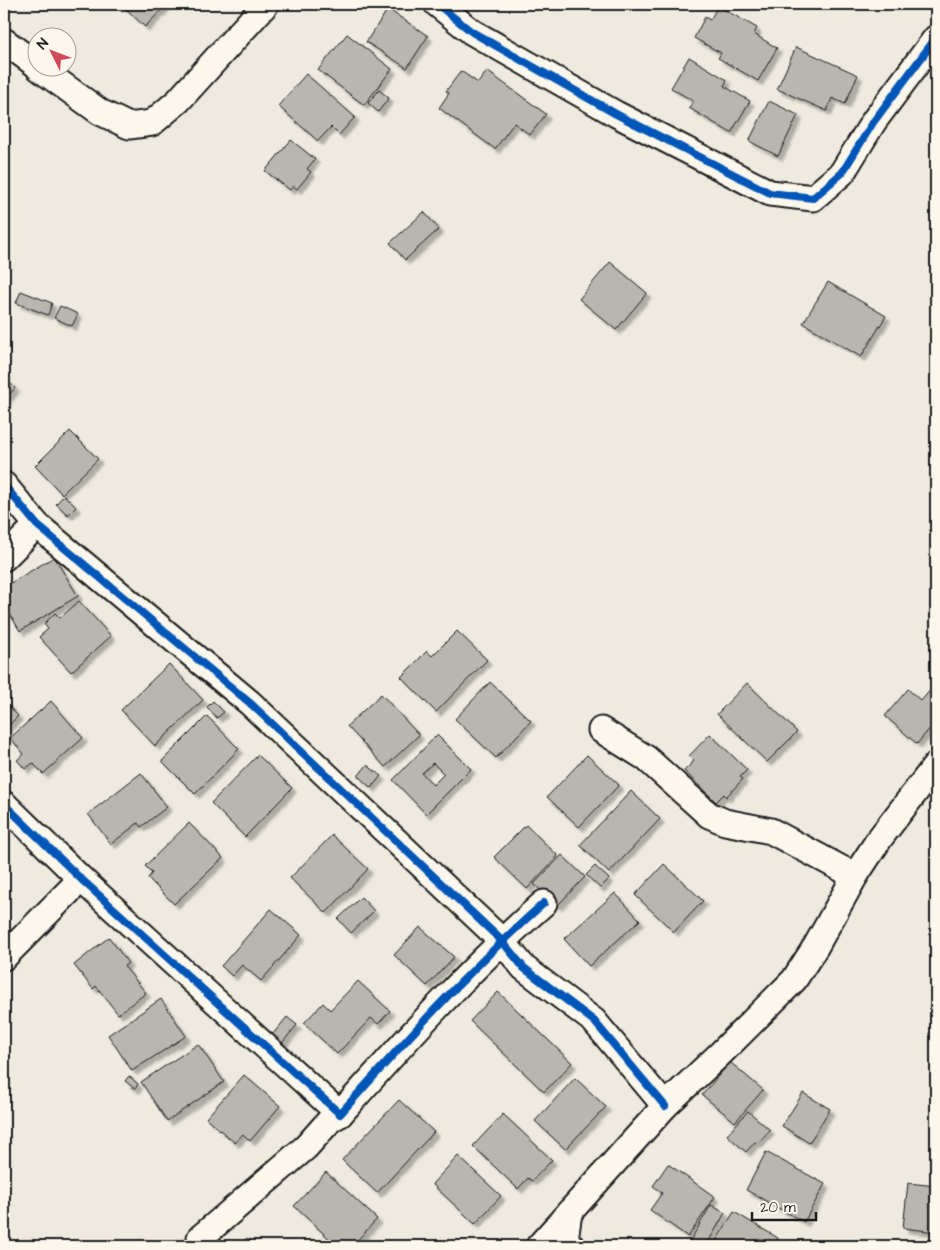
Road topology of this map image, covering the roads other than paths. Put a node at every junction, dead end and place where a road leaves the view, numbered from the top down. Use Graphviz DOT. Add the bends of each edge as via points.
graph roads {
  1 [pos="266,4"];
  2 [pos="437,4"];
  3 [pos="936,38"];
  4 [pos="4,41"];
  5 [pos="28,59"];
  6 [pos="53,78"];
  7 [pos="4,486"];
  8 [pos="38,525"];
  9 [pos="4,558"];
  10 [pos="601,730"];
  11 [pos="936,765"];
  12 [pos="4,804"];
  13 [pos="856,876"];
  14 [pos="81,879"];
  15 [pos="544,903"];
  16 [pos="501,940"];
  17 [pos="4,957"];
  18 [pos="665,1106"];
  19 [pos="340,1114"];
  20 [pos="568,1213"];
  21 [pos="561,1244"];
  22 [pos="204,1246"];
  23 [pos="539,1246"];
  1 -- 6 [label="street" via="178,101 152,123 129,126 100,112"];
  2 -- 3 [label="street" via="472,32 616,114 770,193 813,198 842,173 874,121"];
  4 -- 5 [label="street"];
  7 -- 8 [label="street"];
  8 -- 9 [label="street"];
  8 -- 16 [label="street" via="250,704"];
  10 -- 13 [label="street" via="646,758 709,815 725,822 771,832"];
  11 -- 13 [label="street" via="880,838"];
  12 -- 14 [label="street"];
  13 -- 18 [label="street" via="794,980"];
  14 -- 17 [label="street"];
  14 -- 19 [label="street"];
  15 -- 16 [label="street"];
  16 -- 18 [label="street" via="530,973 594,1021"];
  16 -- 19 [label="street"];
  18 -- 20 [label="street"];
  19 -- 22 [label="street" via="200,1238"];
  20 -- 21 [label="street"];
  20 -- 23 [label="street"];
}
